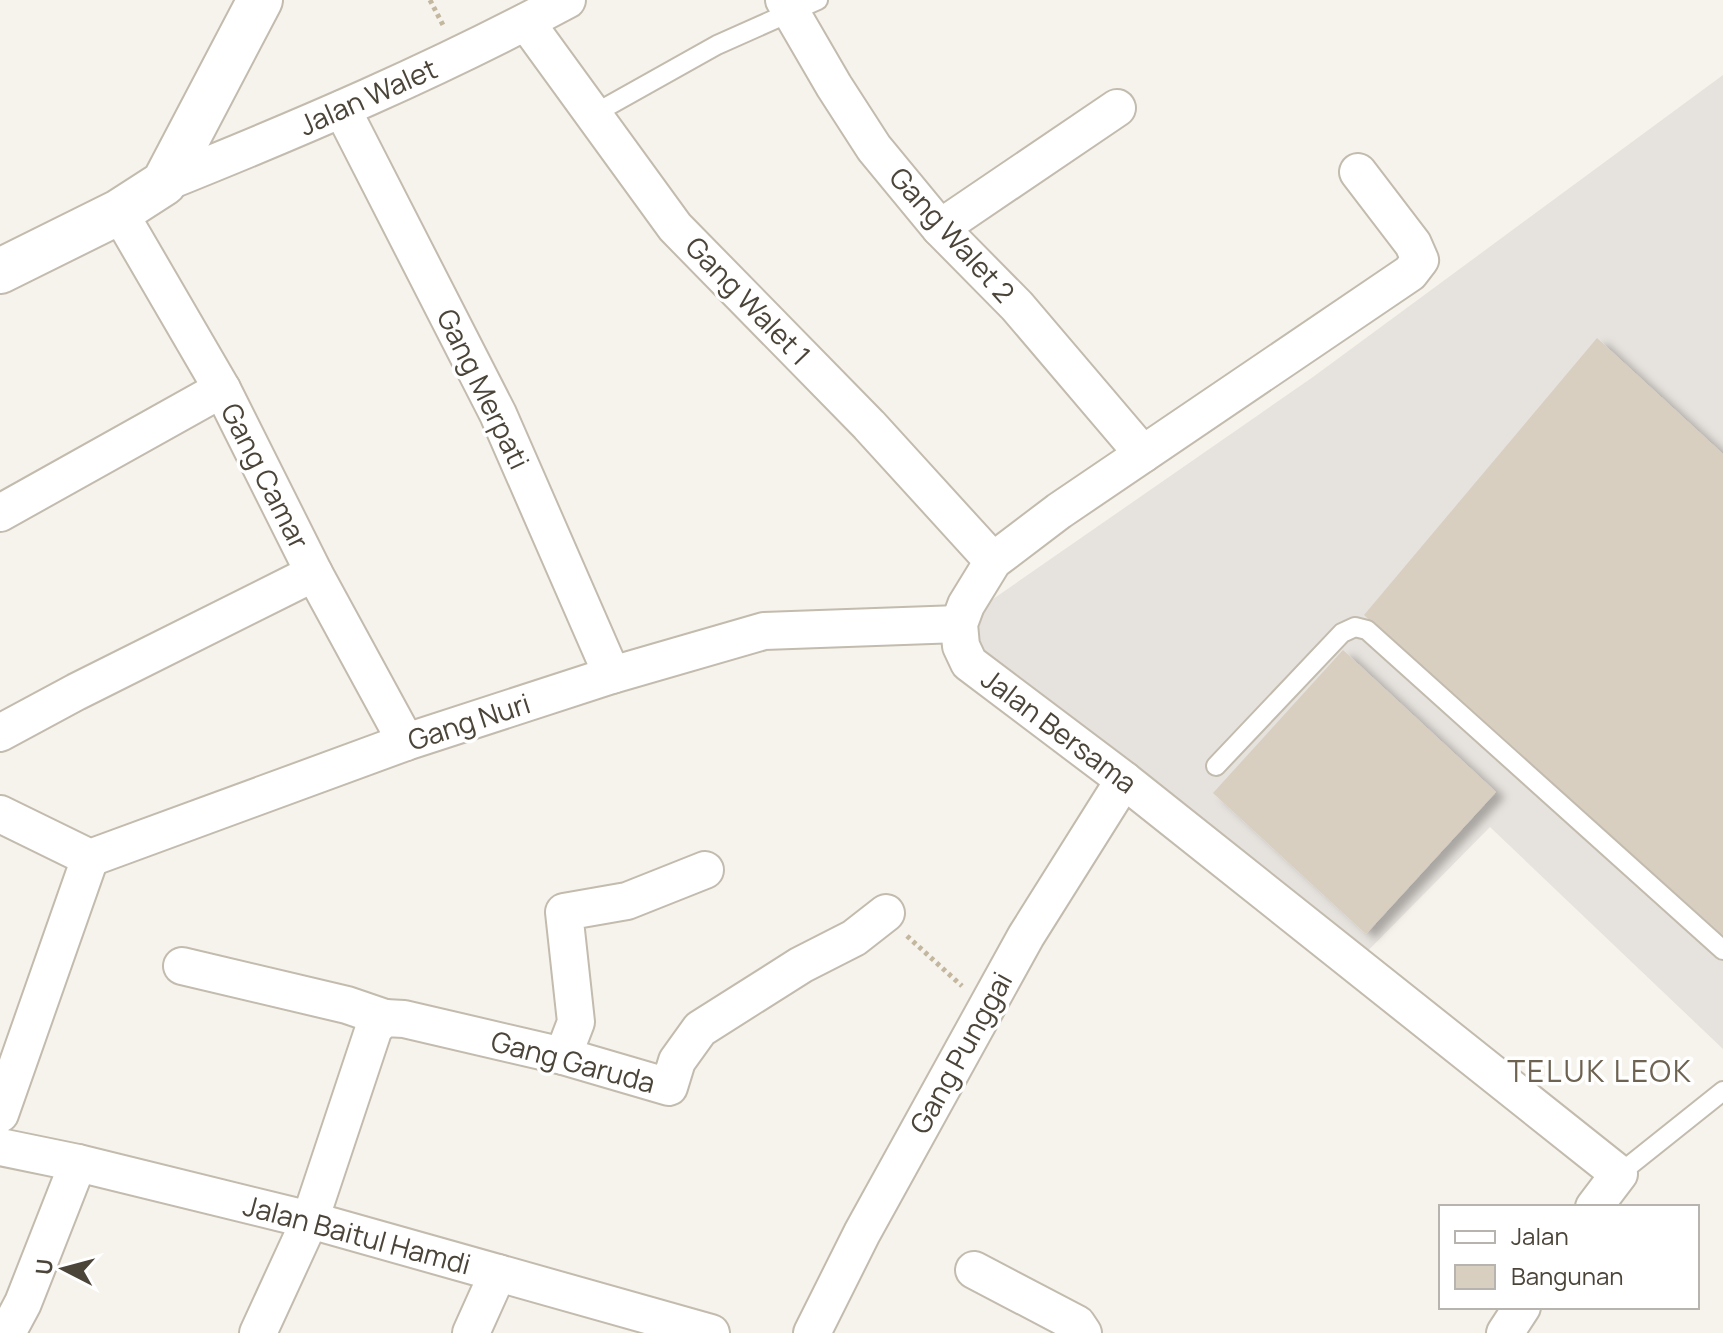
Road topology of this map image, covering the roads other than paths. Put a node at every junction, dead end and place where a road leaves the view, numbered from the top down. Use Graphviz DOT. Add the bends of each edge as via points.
graph roads {
  1 [pos="260,0"];
  2 [pos="567,0"];
  3 [pos="798,4"];
  4 [pos="526,22"];
  5 [pos="1117,108"];
  6 [pos="342,109"];
  7 [pos="592,115"];
  8 [pos="1358,172"];
  9 [pos="164,183"];
  10 [pos="119,212"];
  11 [pos="940,228"];
  12 [pos="0,271"];
  13 [pos="222,389"];
  14 [pos="1143,454"];
  15 [pos="0,513"];
  16 [pos="993,561"];
  17 [pos="314,573"];
  18 [pos="959,624"];
  19 [pos="612,675"];
  20 [pos="0,733"];
  21 [pos="406,742"];
  22 [pos="1216,766"];
  23 [pos="1124,780"];
  24 [pos="0,814"];
  25 [pos="90,858"];
  26 [pos="705,870"];
  27 [pos="886,913"];
  28 [pos="1723,950"];
  29 [pos="182,966"];
  30 [pos="385,1018"];
  31 [pos="563,1056"];
  32 [pos="1723,1091"];
  33 [pos="0,1114"];
  34 [pos="0,1147"];
  35 [pos="78,1163"];
  36 [pos="1619,1174"];
  37 [pos="1596,1205"];
  38 [pos="310,1220"];
  39 [pos="974,1270"];
  40 [pos="498,1273"];
  41 [pos="1521,1309"];
  42 [pos="695,1331"];
  43 [pos="7,1333"];
  44 [pos="258,1333"];
  45 [pos="471,1333"];
  46 [pos="812,1333"];
  47 [pos="1083,1333"];
  48 [pos="1505,1333"];
  1 -- 9 [label="street"];
  2 -- 4 [label="street, Jalan Walet"];
  3 -- 7 [label="lane"];
  3 -- 11 [label="street, Gang Walet 2" via="834,86 874,148"];
  4 -- 6 [label="street, Jalan Walet"];
  4 -- 7 [label="street, Gang Walet 1"];
  5 -- 11 [label="street"];
  6 -- 9 [label="street, Jalan Walet"];
  6 -- 19 [label="street, Gang Merpati" via="498,414"];
  7 -- 16 [label="street, Gang Walet 1" via="675,227"];
  8 -- 14 [label="street" via="1420,260 1410,273"];
  9 -- 10 [label="street"];
  10 -- 12 [label="street"];
  10 -- 13 [label="street, Gang Camar"];
  11 -- 14 [label="street, Gang Walet 2" via="1017,306"];
  13 -- 15 [label="street"];
  13 -- 17 [label="street, Gang Camar"];
  14 -- 16 [label="street"];
  16 -- 18 [label="street"];
  17 -- 20 [label="street"];
  17 -- 21 [label="street, Gang Camar"];
  18 -- 19 [label="street, Gang Nuri" via="764,631"];
  18 -- 23 [label="street, Jalan Bersama" via="969,663"];
  19 -- 21 [label="street, Gang Nuri"];
  21 -- 25 [label="street, Gang Nuri"];
  22 -- 28 [label="lane" via="1342,633 1355,627 1367,630"];
  23 -- 36 [label="street, Jalan Bersama"];
  23 -- 46 [label="street, Gang Punggai" via="1026,936"];
  24 -- 25 [label="street"];
  25 -- 33 [label="street"];
  26 -- 31 [label="street" via="627,901 564,912 576,1022"];
  27 -- 31 [label="street, Gang Garuda" via="854,938 700,1029 677,1061 669,1087"];
  29 -- 30 [label="street, Gang Garuda"];
  30 -- 31 [label="street, Gang Garuda"];
  30 -- 38 [label="street" via="374,1028"];
  32 -- 36 [label="lane"];
  34 -- 35 [label="street, Jalan Baitul Hamdi"];
  35 -- 38 [label="street, Jalan Baitul Hamdi"];
  35 -- 43 [label="street"];
  36 -- 37 [label="street"];
  38 -- 40 [label="street, Jalan Baitul Hamdi"];
  38 -- 44 [label="street"];
  39 -- 47 [label="street" via="1077,1324"];
  40 -- 42 [label="street, Jalan Baitul Hamdi"];
  40 -- 45 [label="street"];
  41 -- 48 [label="street"];
}
